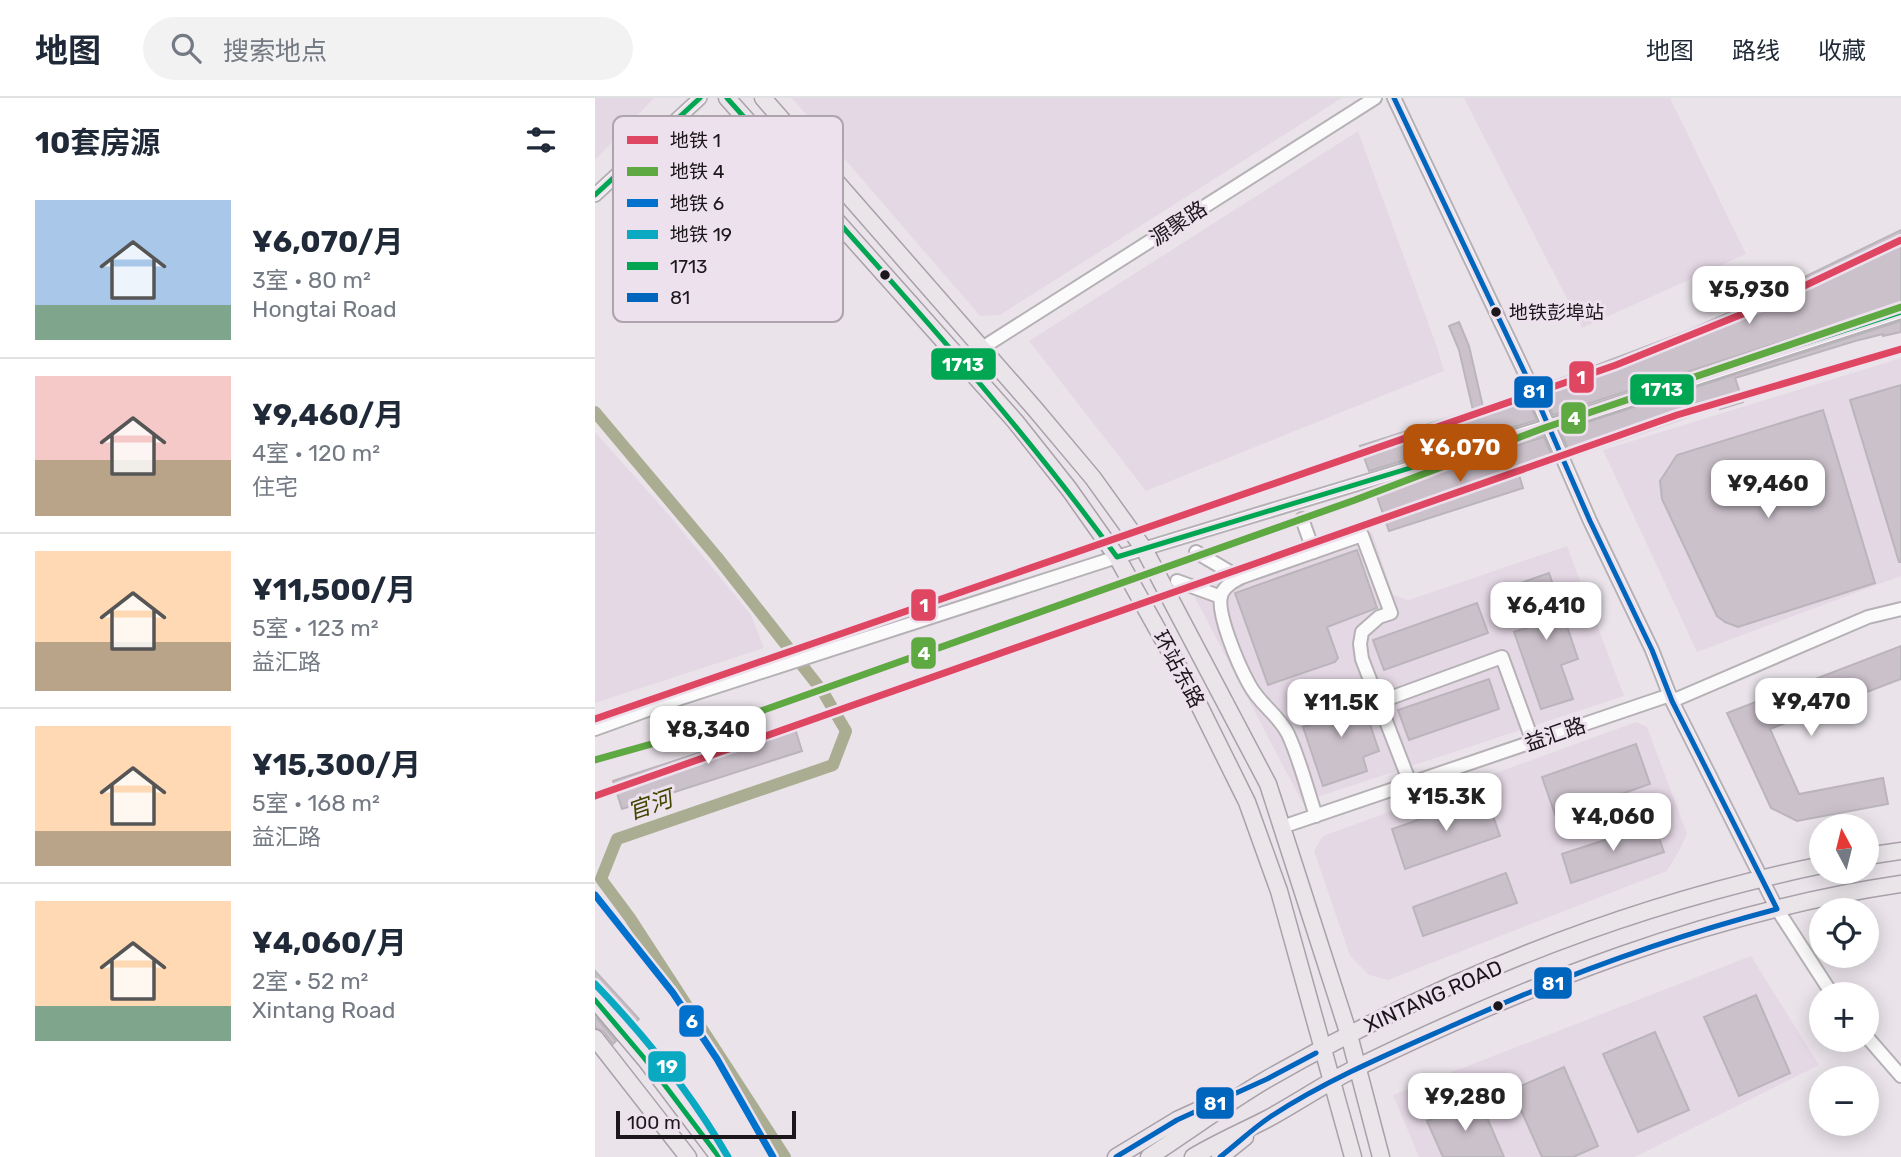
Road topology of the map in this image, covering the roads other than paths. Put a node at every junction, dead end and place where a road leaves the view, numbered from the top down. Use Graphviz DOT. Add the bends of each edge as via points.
graph roads {
  1 [pos="700,98"];
  2 [pos="727,98"];
  3 [pos="763,98"];
  4 [pos="1375,98"];
  5 [pos="1394,98"];
  6 [pos="681,116"];
  7 [pos="743,116"];
  8 [pos="779,116"];
  9 [pos="613,178"];
  10 [pos="843,189"];
  11 [pos="595,195"];
  12 [pos="843,228"];
  13 [pos="1901,312"];
  14 [pos="982,348"];
  15 [pos="1547,426"];
  16 [pos="1301,519"];
  17 [pos="1144,549"];
  18 [pos="1196,552"];
  19 [pos="1314,552"];
  20 [pos="1117,557"];
  21 [pos="1240,579"];
  22 [pos="1177,581"];
  23 [pos="1221,597"];
  24 [pos="1901,609"];
  25 [pos="1671,698"];
  26 [pos="1379,702"];
  27 [pos="595,729"];
  28 [pos="1533,742"];
  29 [pos="1410,783"];
  30 [pos="1316,816"];
  31 [pos="1282,827"];
  32 [pos="1901,851"];
  33 [pos="1879,854"];
  34 [pos="1809,868"];
  35 [pos="1760,878"];
  36 [pos="1901,884"];
  37 [pos="1777,909"];
  38 [pos="1824,982"];
  39 [pos="595,1000"];
  40 [pos="1349,1035"];
  41 [pos="595,1038"];
  42 [pos="1324,1049"];
  43 [pos="1879,1051"];
  44 [pos="1357,1068"];
  45 [pos="1901,1076"];
  46 [pos="1267,1079"];
  47 [pos="1333,1080"];
  48 [pos="1269,1118"];
  49 [pos="688,1157"];
  50 [pos="719,1157"];
  51 [pos="1116,1157"];
  52 [pos="1149,1157"];
  53 [pos="1193,1157"];
  54 [pos="1220,1157"];
  55 [pos="1353,1157"];
  56 [pos="1381,1157"];
  1 -- 6 [label="street"];
  2 -- 7 [label="main road, 环站东路"];
  3 -- 8 [label="main road, 环站东路"];
  4 -- 14 [label="street, 源聚路"];
  5 -- 15 [label="street"];
  9 -- 11 [label="street"];
  10 -- 14 [label="main road, 环站东路"];
  12 -- 20 [label="main road, 环站东路" via="1015,421"];
  13 -- 15 [label="street"];
  14 -- 17 [label="main road, 环站东路" via="1093,478"];
  15 -- 17 [label="street"];
  15 -- 25 [label="street"];
  16 -- 19 [label="street"];
  17 -- 20 [label="street"];
  17 -- 31 [label="main road, 环站东路" via="1268,784"];
  18 -- 21 [label="street"];
  19 -- 21 [label="street"];
  19 -- 26 [label="street" via="1362,535 1391,613 1361,632 1363,659"];
  20 -- 27 [label="street"];
  20 -- 42 [label="main road, 环站东路" via="1247,802 1279,891"];
  21 -- 23 [label="street" via="1229,584"];
  22 -- 23 [label="street"];
  23 -- 30 [label="street" via="1220,608 1249,684 1289,735"];
  24 -- 25 [label="street, 益汇路" via="1868,617"];
  25 -- 28 [label="street, 益汇路"];
  25 -- 35 [label="street"];
  26 -- 28 [label="street" via="1502,657"];
  26 -- 29 [label="street"];
  28 -- 29 [label="street, 益汇路"];
  29 -- 30 [label="street, 益汇路"];
  30 -- 31 [label="street, 益汇路"];
  31 -- 40 [label="main road, 环站东路"];
  32 -- 33 [label="main road"];
  34 -- 35 [label="main road, XINTANG ROAD"];
  35 -- 37 [label="street"];
  35 -- 40 [label="main road, XINTANG ROAD" via="1591,928"];
  36 -- 37 [label="main road, XINTANG ROAD"];
  37 -- 38 [label="street"];
  37 -- 44 [label="main road, XINTANG ROAD" via="1589,967"];
  39 -- 50 [label="main road"];
  40 -- 42 [label="main road, XINTANG ROAD"];
  40 -- 44 [label="main road, 环站东路"];
  41 -- 49 [label="main road"];
  42 -- 46 [label="main road, XINTANG ROAD"];
  42 -- 47 [label="main road, 环站东路"];
  43 -- 45 [label="street"];
  44 -- 47 [label="main road, XINTANG ROAD"];
  44 -- 56 [label="main road, 环站东路"];
  46 -- 51 [label="main road" via="1177,1120"];
  46 -- 52 [label="main road, XINTANG ROAD"];
  47 -- 48 [label="main road, XINTANG ROAD"];
  47 -- 55 [label="main road, 环站东路"];
  48 -- 53 [label="main road, XINTANG ROAD"];
  48 -- 54 [label="main road"];
}
